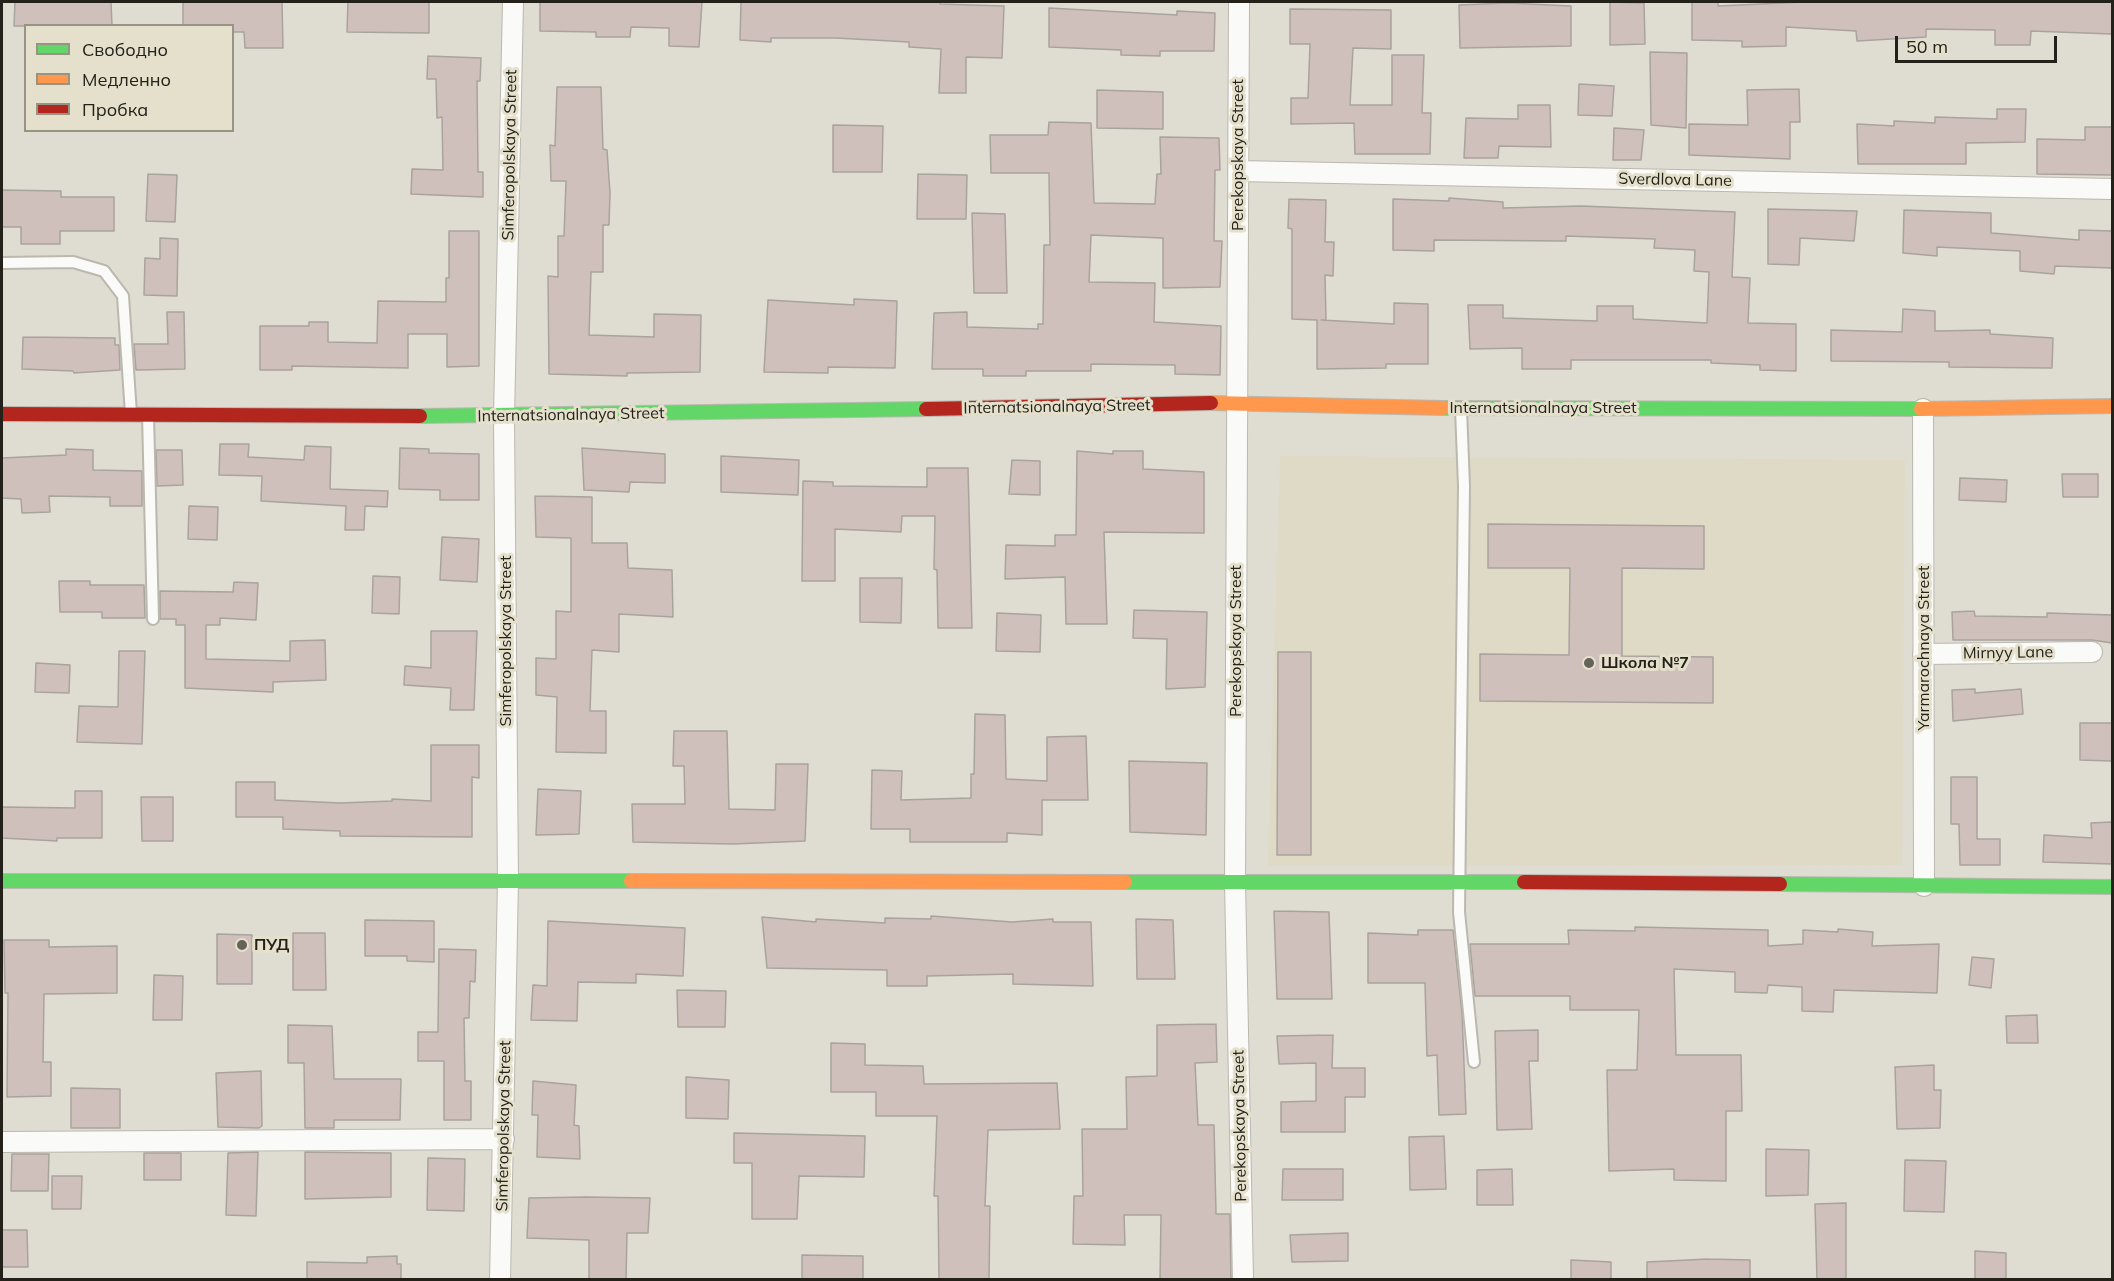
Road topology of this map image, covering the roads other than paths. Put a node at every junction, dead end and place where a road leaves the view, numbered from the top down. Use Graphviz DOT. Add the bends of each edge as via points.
graph roads {
  1 [pos="513,2"];
  2 [pos="1239,2"];
  3 [pos="1238,171"];
  4 [pos="2112,189"];
  5 [pos="2,263"];
  6 [pos="1237,403"];
  7 [pos="2112,406"];
  8 [pos="1461,408"];
  9 [pos="1923,410"];
  10 [pos="2,414"];
  11 [pos="131,414"];
  12 [pos="148,415"];
  13 [pos="504,417"];
  14 [pos="153,620"];
  15 [pos="2092,652"];
  16 [pos="1923,654"];
  17 [pos="2,881"];
  18 [pos="508,881"];
  19 [pos="1235,882"];
  20 [pos="1459,882"];
  21 [pos="1924,886"];
  22 [pos="2112,887"];
  23 [pos="1474,1062"];
  24 [pos="504,1139"];
  25 [pos="2,1142"];
  26 [pos="500,1280"];
  27 [pos="1244,1280"];
  1 -- 13 [label="street, Simferopolskaya Street"];
  2 -- 3 [label="street, Perekopskaya Street"];
  3 -- 4 [label="street, Sverdlova Lane"];
  3 -- 6 [label="street, Perekopskaya Street"];
  5 -- 11 [label="lane" via="72,262 104,271 123,296"];
  6 -- 8 [label="street, Internatsionalnaya Street"];
  6 -- 13 [label="street, Internatsionalnaya Street"];
  6 -- 19 [label="street, Perekopskaya Street"];
  7 -- 9 [label="street, Internatsionalnaya Street"];
  8 -- 9 [label="street, Internatsionalnaya Street"];
  8 -- 20 [label="lane" via="1464,486"];
  9 -- 16 [label="street, Yarmarochnaya Street"];
  10 -- 11 [label="street, Internatsionalnaya Street"];
  11 -- 12 [label="street, Internatsionalnaya Street"];
  12 -- 13 [label="street, Internatsionalnaya Street"];
  12 -- 14 [label="lane"];
  13 -- 18 [label="street, Simferopolskaya Street"];
  15 -- 16 [label="street, Mirnyy Lane"];
  16 -- 21 [label="street, Yarmarochnaya Street"];
  17 -- 18 [label="street"];
  18 -- 19 [label="street"];
  18 -- 24 [label="street, Simferopolskaya Street"];
  19 -- 20 [label="street"];
  19 -- 27 [label="street, Perekopskaya Street"];
  20 -- 21 [label="street"];
  20 -- 23 [label="lane"];
  21 -- 22 [label="street"];
  24 -- 25 [label="street"];
  24 -- 26 [label="street, Simferopolskaya Street"];
}
